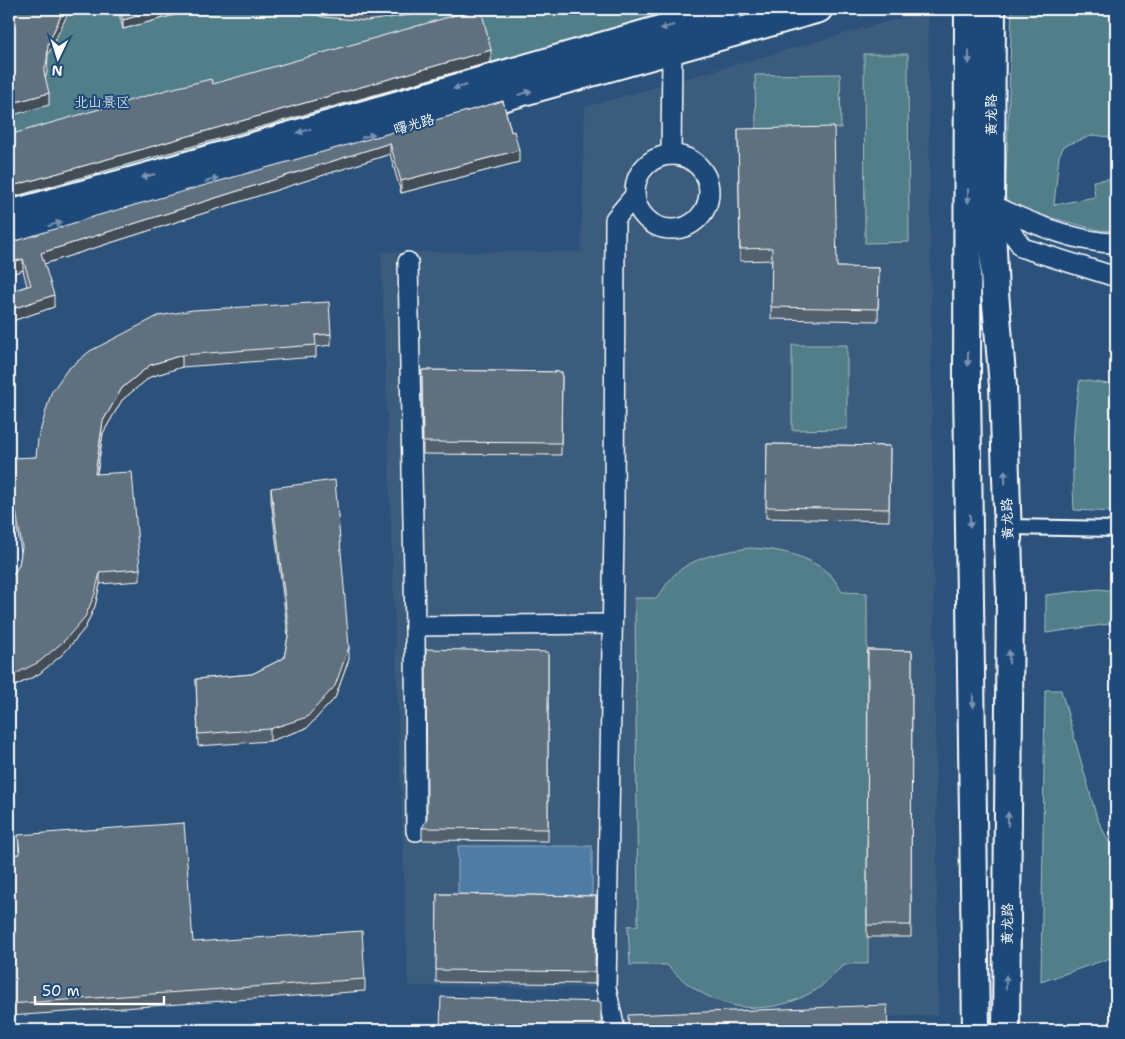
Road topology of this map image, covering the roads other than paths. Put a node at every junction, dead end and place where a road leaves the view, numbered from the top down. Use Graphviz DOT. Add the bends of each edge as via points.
graph roads {
  1 [pos="730,9"];
  2 [pos="819,9"];
  3 [pos="968,9"];
  4 [pos="992,9"];
  5 [pos="672,52"];
  6 [pos="671,155"];
  7 [pos="635,195"];
  8 [pos="991,205"];
  9 [pos="13,210"];
  10 [pos="9,239"];
  11 [pos="1116,243"];
  12 [pos="408,262"];
  13 [pos="1116,277"];
  14 [pos="1007,527"];
  15 [pos="1116,530"];
  16 [pos="1009,621"];
  17 [pos="611,624"];
  18 [pos="972,624"];
  19 [pos="415,626"];
  20 [pos="416,831"];
  21 [pos="615,1030"];
  22 [pos="976,1030"];
  23 [pos="1006,1030"];
  1 -- 9 [label="main road, 曙光路, one-way" via="159,173"];
  2 -- 5 [label="main road, 曙光路"];
  3 -- 18 [label="main road, 黄龙路, one-way" via="967,386"];
  4 -- 8 [label="main road, 黄龙路"];
  5 -- 6 [label="street"];
  10 -- 5 [label="main road, 曙光路, one-way" via="101,210"];
  6 -- 7 [label="street" via="654,160 640,172"];
  6 -- 7 [label="street" via="684,156 703,171 708,182 708,200 700,217 678,228 654,225 644,217"];
  7 -- 17 [label="street" via="615,219"];
  8 -- 11 [label="street" via="1026,221 1083,238"];
  8 -- 13 [label="street" via="1023,248"];
  14 -- 8 [label="main road, 黄龙路, one-way" via="1003,386 994,293"];
  12 -- 19 [label="street"];
  14 -- 15 [label="street"];
  14 -- 16 [label="main road, 黄龙路"];
  16 -- 18 [label="main road" via="1001,609 990,605 979,610"];
  23 -- 16 [label="main road, 黄龙路, one-way"];
  17 -- 19 [label="street"];
  17 -- 21 [label="street" via="606,988"];
  18 -- 22 [label="main road, 黄龙路, one-way"];
  19 -- 20 [label="street"];
}
